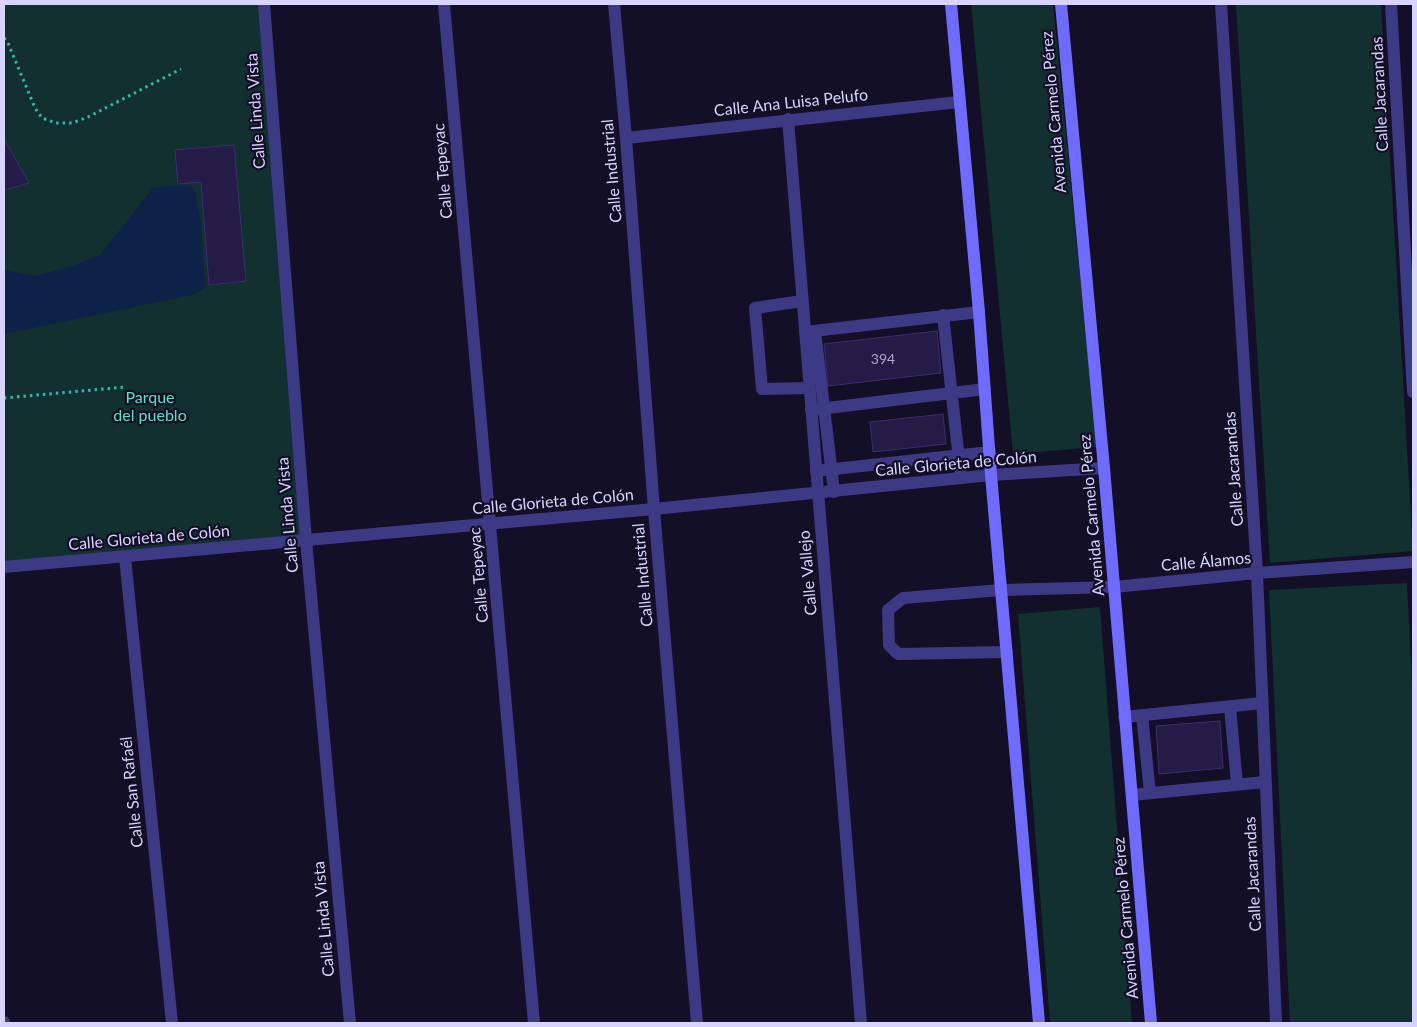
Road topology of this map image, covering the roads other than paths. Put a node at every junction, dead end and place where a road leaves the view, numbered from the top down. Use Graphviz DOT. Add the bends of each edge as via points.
graph roads {
  1 [pos="264,4"];
  2 [pos="444,4"];
  3 [pos="614,4"];
  4 [pos="950,4"];
  5 [pos="1061,4"];
  6 [pos="1221,4"];
  7 [pos="1391,4"];
  8 [pos="959,102"];
  9 [pos="788,119"];
  10 [pos="626,138"];
  11 [pos="802,301"];
  12 [pos="979,312"];
  13 [pos="943,315"];
  14 [pos="810,331"];
  15 [pos="809,388"];
  16 [pos="985,389"];
  17 [pos="1413,392"];
  18 [pos="952,393"];
  19 [pos="818,409"];
  20 [pos="990,452"];
  21 [pos="958,455"];
  22 [pos="1104,468"];
  23 [pos="831,470"];
  24 [pos="816,471"];
  25 [pos="991,475"];
  26 [pos="961,478"];
  27 [pos="834,492"];
  28 [pos="818,494"];
  29 [pos="654,509"];
  30 [pos="491,524"];
  31 [pos="306,540"];
  32 [pos="125,557"];
  33 [pos="1413,562"];
  34 [pos="4,567"];
  35 [pos="1257,573"];
  36 [pos="1114,587"];
  37 [pos="1001,590"];
  38 [pos="1007,652"];
  39 [pos="1262,703"];
  40 [pos="1230,707"];
  41 [pos="1142,716"];
  42 [pos="1124,718"];
  43 [pos="1265,782"];
  44 [pos="1237,784"];
  45 [pos="1150,794"];
  46 [pos="1132,795"];
  47 [pos="172,1023"];
  48 [pos="350,1023"];
  49 [pos="534,1023"];
  50 [pos="697,1023"];
  51 [pos="861,1023"];
  52 [pos="1039,1023"];
  53 [pos="1151,1023"];
  54 [pos="1276,1023"];
  1 -- 31 [label="street, Calle Linda Vista"];
  2 -- 30 [label="street, Calle Tepeyac"];
  3 -- 10 [label="street, Calle Industrial"];
  4 -- 8 [label="main road"];
  5 -- 22 [label="main road, Avenida Carmelo Pérez"];
  6 -- 35 [label="street, Calle Jacarandas"];
  7 -- 17 [label="street, Calle Jacarandas"];
  8 -- 9 [label="street, Calle Ana Luisa Pelufo"];
  8 -- 12 [label="main road"];
  9 -- 10 [label="street, Calle Ana Luisa Pelufo"];
  9 -- 11 [label="street, Calle Vallejo"];
  10 -- 29 [label="street, Calle Industrial"];
  11 -- 14 [label="street, Calle Vallejo"];
  11 -- 15 [label="street" via="755,308 762,389"];
  12 -- 13 [label="street"];
  12 -- 16 [label="main road"];
  13 -- 14 [label="street"];
  13 -- 18 [label="street"];
  14 -- 15 [label="street, Calle Vallejo"];
  14 -- 19 [label="street"];
  15 -- 19 [label="street, Calle Vallejo"];
  16 -- 18 [label="street"];
  16 -- 20 [label="main road"];
  18 -- 19 [label="street"];
  18 -- 21 [label="street"];
  19 -- 23 [label="street"];
  19 -- 24 [label="street, Calle Vallejo"];
  20 -- 21 [label="street"];
  20 -- 25 [label="main road"];
  21 -- 23 [label="street"];
  21 -- 26 [label="street"];
  22 -- 25 [label="street, Calle Glorieta de Colón"];
  22 -- 36 [label="main road, Avenida Carmelo Pérez"];
  23 -- 24 [label="street"];
  23 -- 27 [label="street"];
  24 -- 28 [label="street, Calle Vallejo"];
  25 -- 26 [label="street, Calle Glorieta de Colón"];
  25 -- 37 [label="main road"];
  26 -- 27 [label="street, Calle Glorieta de Colón"];
  27 -- 28 [label="street, Calle Glorieta de Colón"];
  28 -- 29 [label="street, Calle Glorieta de Colón"];
  28 -- 51 [label="street, Calle Vallejo"];
  29 -- 30 [label="street, Calle Glorieta de Colón"];
  29 -- 50 [label="street, Calle Industrial"];
  30 -- 31 [label="street, Calle Glorieta de Colón"];
  30 -- 49 [label="street, Calle Tepeyac"];
  31 -- 32 [label="street, Calle Glorieta de Colón"];
  31 -- 48 [label="street, Calle Linda Vista"];
  32 -- 34 [label="street, Calle Glorieta de Colón"];
  32 -- 47 [label="street, Calle San Rafaél"];
  33 -- 35 [label="street, Calle Álamos"];
  35 -- 36 [label="street, Calle Álamos"];
  35 -- 39 [label="street, Calle Jacarandas"];
  36 -- 37 [label="street, Calle Álamos"];
  36 -- 42 [label="main road, Avenida Carmelo Pérez"];
  37 -- 38 [label="main road"];
  37 -- 38 [label="street, Calle Álamos" via="903,598 888,610 889,646 898,654"];
  38 -- 52 [label="main road"];
  39 -- 40 [label="street"];
  39 -- 43 [label="street, Calle Jacarandas"];
  40 -- 41 [label="street"];
  40 -- 44 [label="street"];
  41 -- 42 [label="street"];
  41 -- 45 [label="street"];
  42 -- 46 [label="main road, Avenida Carmelo Pérez"];
  43 -- 44 [label="street"];
  43 -- 54 [label="street, Calle Jacarandas"];
  44 -- 45 [label="street"];
  45 -- 46 [label="street"];
  46 -- 53 [label="main road, Avenida Carmelo Pérez"];
}
